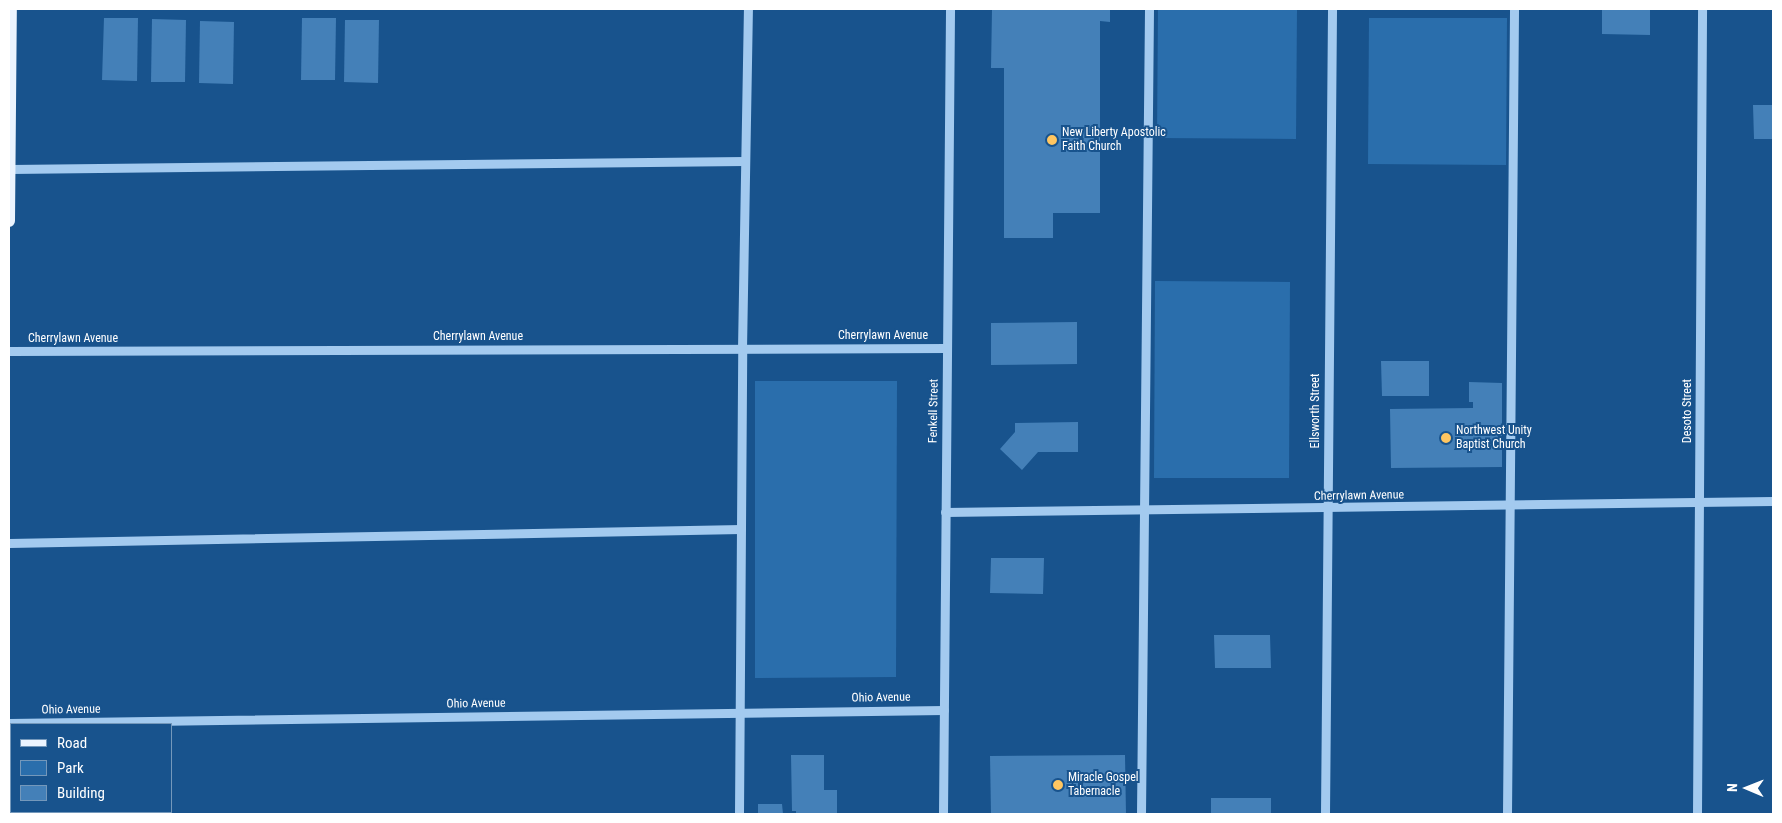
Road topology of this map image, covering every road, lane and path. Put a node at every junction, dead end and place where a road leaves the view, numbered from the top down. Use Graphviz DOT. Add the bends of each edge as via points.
graph roads {
  1 [pos="12,9"];
  2 [pos="748,9"];
  3 [pos="950,9"];
  4 [pos="1149,9"];
  5 [pos="1332,9"];
  6 [pos="1514,9"];
  7 [pos="1702,9"];
  8 [pos="745,161"];
  9 [pos="10,169"];
  10 [pos="9,221"];
  11 [pos="947,348"];
  12 [pos="742,349"];
  13 [pos="9,351"];
  14 [pos="1773,501"];
  15 [pos="1700,503"];
  16 [pos="1509,506"];
  17 [pos="1327,510"];
  18 [pos="1144,511"];
  19 [pos="945,512"];
  20 [pos="741,529"];
  21 [pos="9,543"];
  22 [pos="944,710"];
  23 [pos="740,713"];
  24 [pos="9,723"];
  25 [pos="739,814"];
  26 [pos="943,814"];
  27 [pos="1141,814"];
  28 [pos="1325,814"];
  29 [pos="1507,814"];
  30 [pos="1697,814"];
  1 -- 9 [label="main road"];
  2 -- 8 [label="street"];
  3 -- 11 [label="street, Fenkell Street"];
  4 -- 18 [label="street"];
  5 -- 17 [label="street, Ellsworth Street"];
  6 -- 16 [label="street"];
  7 -- 15 [label="street, Desoto Street"];
  8 -- 9 [label="street"];
  8 -- 12 [label="street"];
  9 -- 10 [label="main road"];
  11 -- 12 [label="street, Cherrylawn Avenue"];
  11 -- 19 [label="street, Fenkell Street"];
  12 -- 13 [label="street, Cherrylawn Avenue"];
  12 -- 20 [label="street"];
  14 -- 15 [label="street, Cherrylawn Avenue"];
  15 -- 16 [label="street, Cherrylawn Avenue"];
  15 -- 30 [label="street, Desoto Street"];
  16 -- 17 [label="street, Cherrylawn Avenue"];
  16 -- 29 [label="street"];
  17 -- 18 [label="street, Cherrylawn Avenue"];
  17 -- 28 [label="street, Ellsworth Street"];
  18 -- 19 [label="street, Cherrylawn Avenue"];
  18 -- 27 [label="street"];
  19 -- 22 [label="street, Fenkell Street"];
  20 -- 21 [label="street"];
  20 -- 23 [label="street"];
  22 -- 23 [label="street, Ohio Avenue"];
  22 -- 26 [label="street, Fenkell Street"];
  23 -- 24 [label="street, Ohio Avenue"];
  23 -- 25 [label="street"];
}
